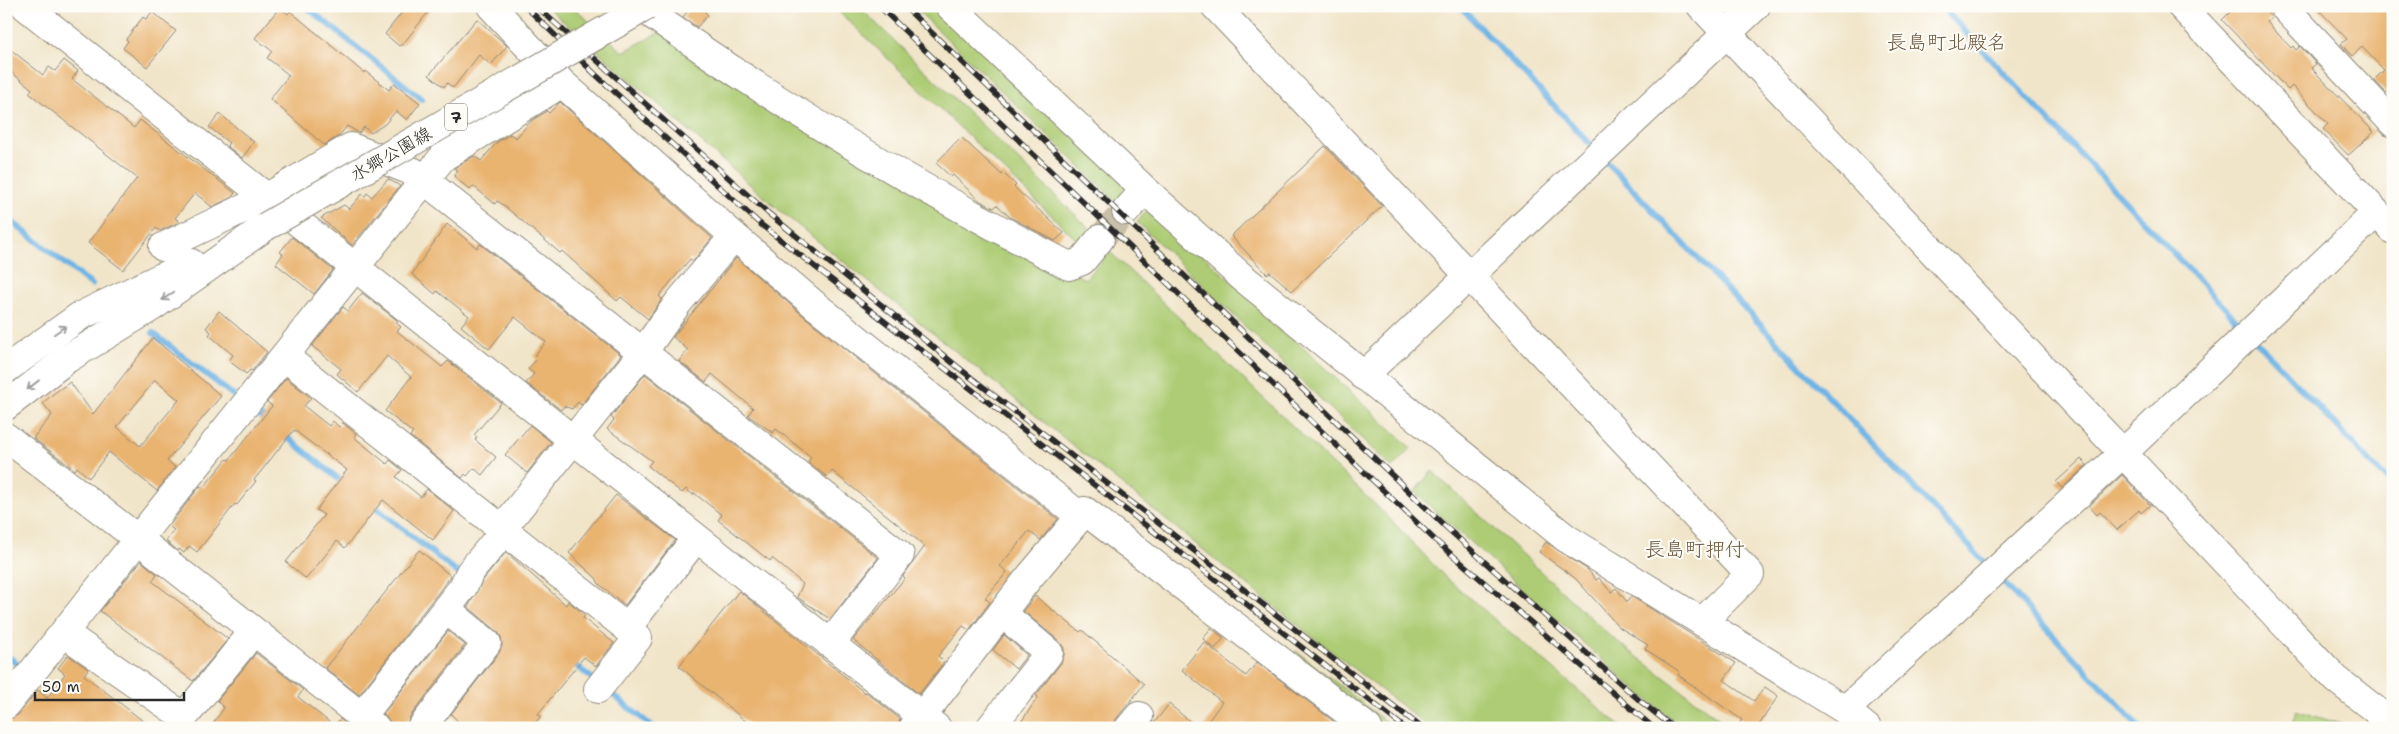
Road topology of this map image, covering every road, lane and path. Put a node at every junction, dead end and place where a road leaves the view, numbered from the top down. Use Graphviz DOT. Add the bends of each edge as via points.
graph roads {
  1 [pos="24,6"];
  2 [pos="491,6"];
  3 [pos="640,6"];
  4 [pos="647,6"];
  5 [pos="950,6"];
  6 [pos="1215,6"];
  7 [pos="1702,6"];
  8 [pos="1756,6"];
  9 [pos="2181,6"];
  10 [pos="2283,6"];
  11 [pos="1732,39"];
  12 [pos="562,83"];
  13 [pos="2393,123"];
  14 [pos="425,180"];
  15 [pos="1145,190"];
  16 [pos="266,198"];
  17 [pos="1126,211"];
  18 [pos="2384,222"];
  19 [pos="265,227"];
  20 [pos="734,236"];
  21 [pos="1100,239"];
  22 [pos="163,247"];
  23 [pos="355,269"];
  24 [pos="1470,276"];
  25 [pos="644,351"];
  26 [pos="285,357"];
  27 [pos="6,369"];
  28 [pos="1363,376"];
  29 [pos="6,406"];
  30 [pos="6,437"];
  31 [pos="572,440"];
  32 [pos="2123,453"];
  33 [pos="1080,516"];
  34 [pos="503,530"];
  35 [pos="696,538"];
  36 [pos="138,539"];
  37 [pos="446,609"];
  38 [pos="1002,613"];
  39 [pos="1702,622"];
  40 [pos="627,628"];
  41 [pos="253,632"];
  42 [pos="64,633"];
  43 [pos="830,644"];
  44 [pos="598,689"];
  45 [pos="6,705"];
  46 [pos="1845,710"];
  47 [pos="369,722"];
  48 [pos="2392,722"];
  49 [pos="924,724"];
  50 [pos="421,728"];
  51 [pos="990,728"];
  52 [pos="1368,728"];
  53 [pos="1867,728"];
  54 [pos="2389,728"];
  1 -- 16 [label="street"];
  2 -- 12 [label="street"];
  3 -- 21 [label="street" via="810,122 976,218 1069,266 1082,261"];
  4 -- 19 [label="street, 水郷公園線 / 7, bridge"];
  5 -- 15 [label="street"];
  6 -- 24 [label="street"];
  7 -- 11 [label="street"];
  8 -- 11 [label="street"];
  9 -- 18 [label="street"];
  10 -- 13 [label="street"];
  11 -- 24 [label="street" via="1598,155"];
  11 -- 32 [label="street"];
  12 -- 14 [label="street" via="443,157"];
  12 -- 20 [label="street"];
  14 -- 16 [label="street" via="414,172 351,146"];
  14 -- 23 [label="street"];
  14 -- 25 [label="street"];
  15 -- 17 [label="street"];
  15 -- 28 [label="street" via="1242,277"];
  16 -- 22 [label="street"];
  16 -- 23 [label="street"];
  18 -- 32 [label="street"];
  27 -- 19 [label="street, 水郷公園線 / 7, one-way" via="80,316"];
  19 -- 29 [label="street, 水郷公園線 / 7, one-way" via="152,307 67,359"];
  20 -- 25 [label="street" via="678,303"];
  20 -- 33 [label="street" via="816,306"];
  23 -- 26 [label="street"];
  23 -- 31 [label="street"];
  24 -- 28 [label="street"];
  24 -- 39 [label="street" via="1750,574"];
  25 -- 31 [label="street"];
  25 -- 43 [label="street" via="900,555"];
  26 -- 34 [label="street"];
  26 -- 36 [label="street"];
  28 -- 39 [label="street" via="1566,538"];
  30 -- 36 [label="street"];
  31 -- 34 [label="street"];
  31 -- 35 [label="street"];
  32 -- 46 [label="street"];
  32 -- 48 [label="street" via="2336,679"];
  33 -- 38 [label="street"];
  33 -- 52 [label="street" via="1085,511"];
  34 -- 37 [label="street"];
  34 -- 40 [label="street"];
  35 -- 40 [label="street"];
  35 -- 43 [label="street"];
  36 -- 41 [label="street"];
  36 -- 42 [label="street"];
  37 -- 47 [label="street"];
  37 -- 50 [label="street" via="487,643"];
  38 -- 49 [label="street"];
  38 -- 51 [label="street" via="1049,653"];
  39 -- 46 [label="street"];
  40 -- 44 [label="street" via="638,638"];
  41 -- 42 [label="street" via="184,717"];
  41 -- 47 [label="street"];
  42 -- 45 [label="street"];
  43 -- 49 [label="street"];
  46 -- 53 [label="street"];
  48 -- 54 [label="street"];
}
